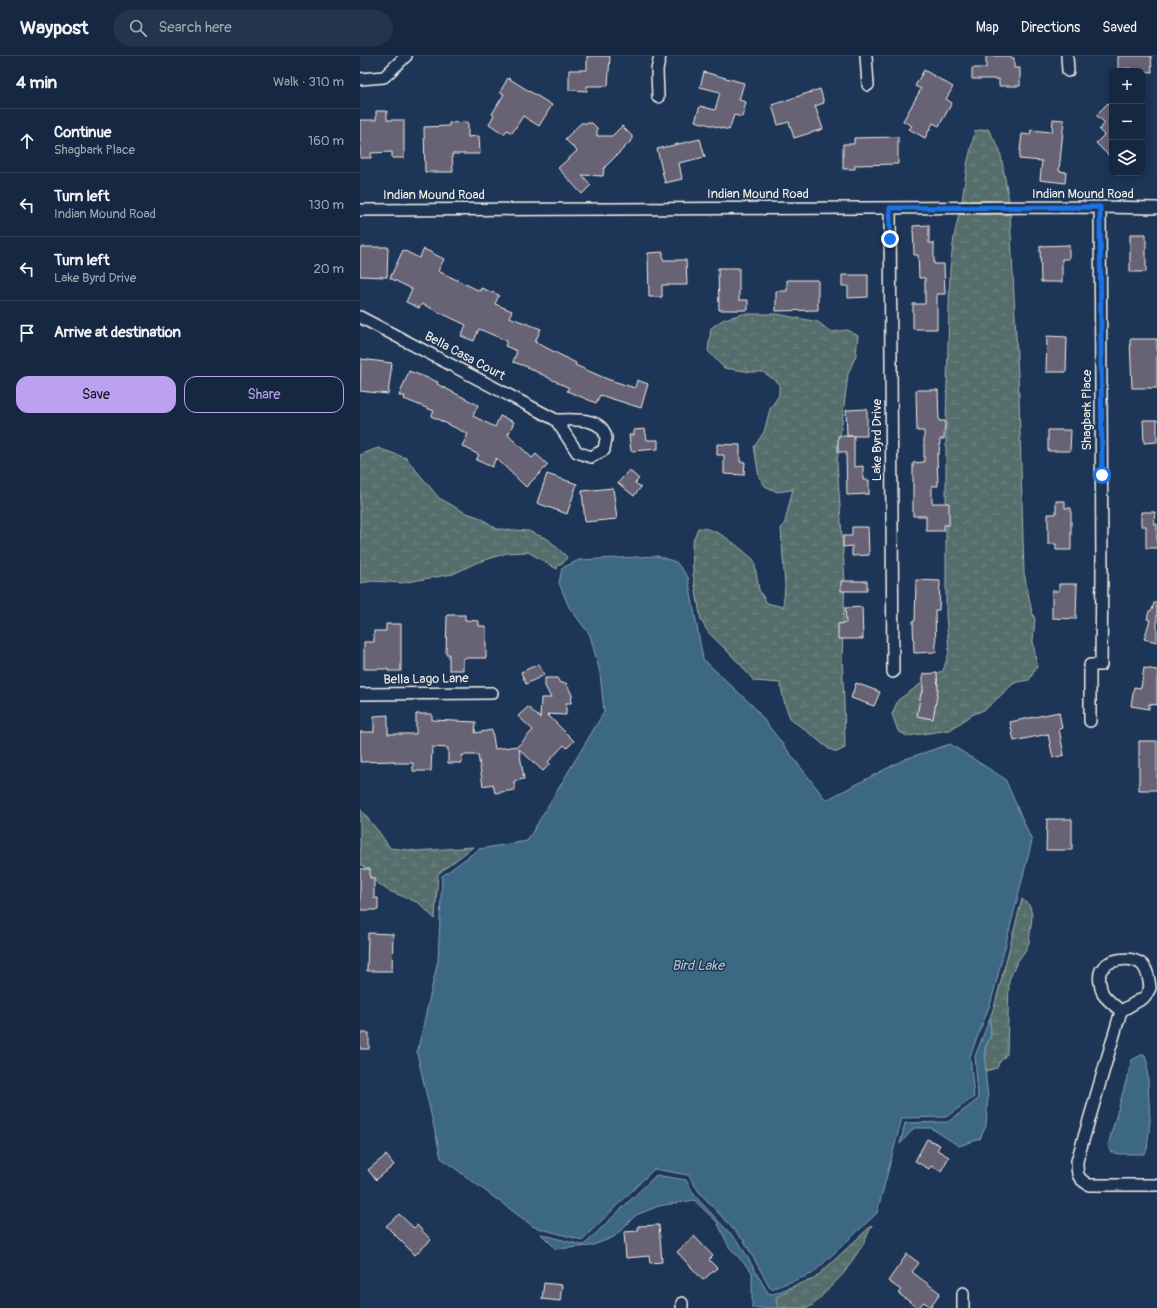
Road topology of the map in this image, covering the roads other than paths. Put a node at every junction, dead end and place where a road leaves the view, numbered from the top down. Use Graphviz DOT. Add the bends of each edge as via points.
graph roads {
  1 [pos="406,56"];
  2 [pos="660,56"];
  3 [pos="866,56"];
  4 [pos="1067,56"];
  5 [pos="1068,71"];
  6 [pos="360,79"];
  7 [pos="868,85"];
  8 [pos="658,97"];
  9 [pos="1100,207"];
  10 [pos="890,208"];
  11 [pos="1157,208"];
  12 [pos="360,210"];
  13 [pos="360,317"];
  14 [pos="556,420"];
  15 [pos="893,672"];
  16 [pos="492,692"];
  17 [pos="360,694"];
  18 [pos="1090,721"];
  19 [pos="1120,1011"];
  20 [pos="1157,1185"];
  21 [pos="963,1293"];
  22 [pos="963,1308"];
  1 -- 6 [label="street" via="384,77"];
  2 -- 8 [label="street" via="657,70"];
  3 -- 7 [label="street"];
  4 -- 5 [label="street"];
  9 -- 10 [label="street, Indian Mound Road"];
  9 -- 11 [label="street, Indian Mound Road"];
  9 -- 18 [label="street, Shagbark Place" via="1102,656 1101,665 1090,665"];
  10 -- 12 [label="street, Indian Mound Road"];
  10 -- 15 [label="street, Lake Byrd Drive"];
  13 -- 14 [label="street, Bella Casa Court"];
  16 -- 17 [label="street, Bella Lago Lane"];
  19 -- 19 [label="street" via="1103,993 1099,981 1101,970 1110,962 1125,958 1140,963 1147,973 1150,988 1144,997"];
  19 -- 20 [label="street" via="1077,1161 1077,1172 1080,1179 1090,1185"];
  21 -- 22 [label="street"];
}
